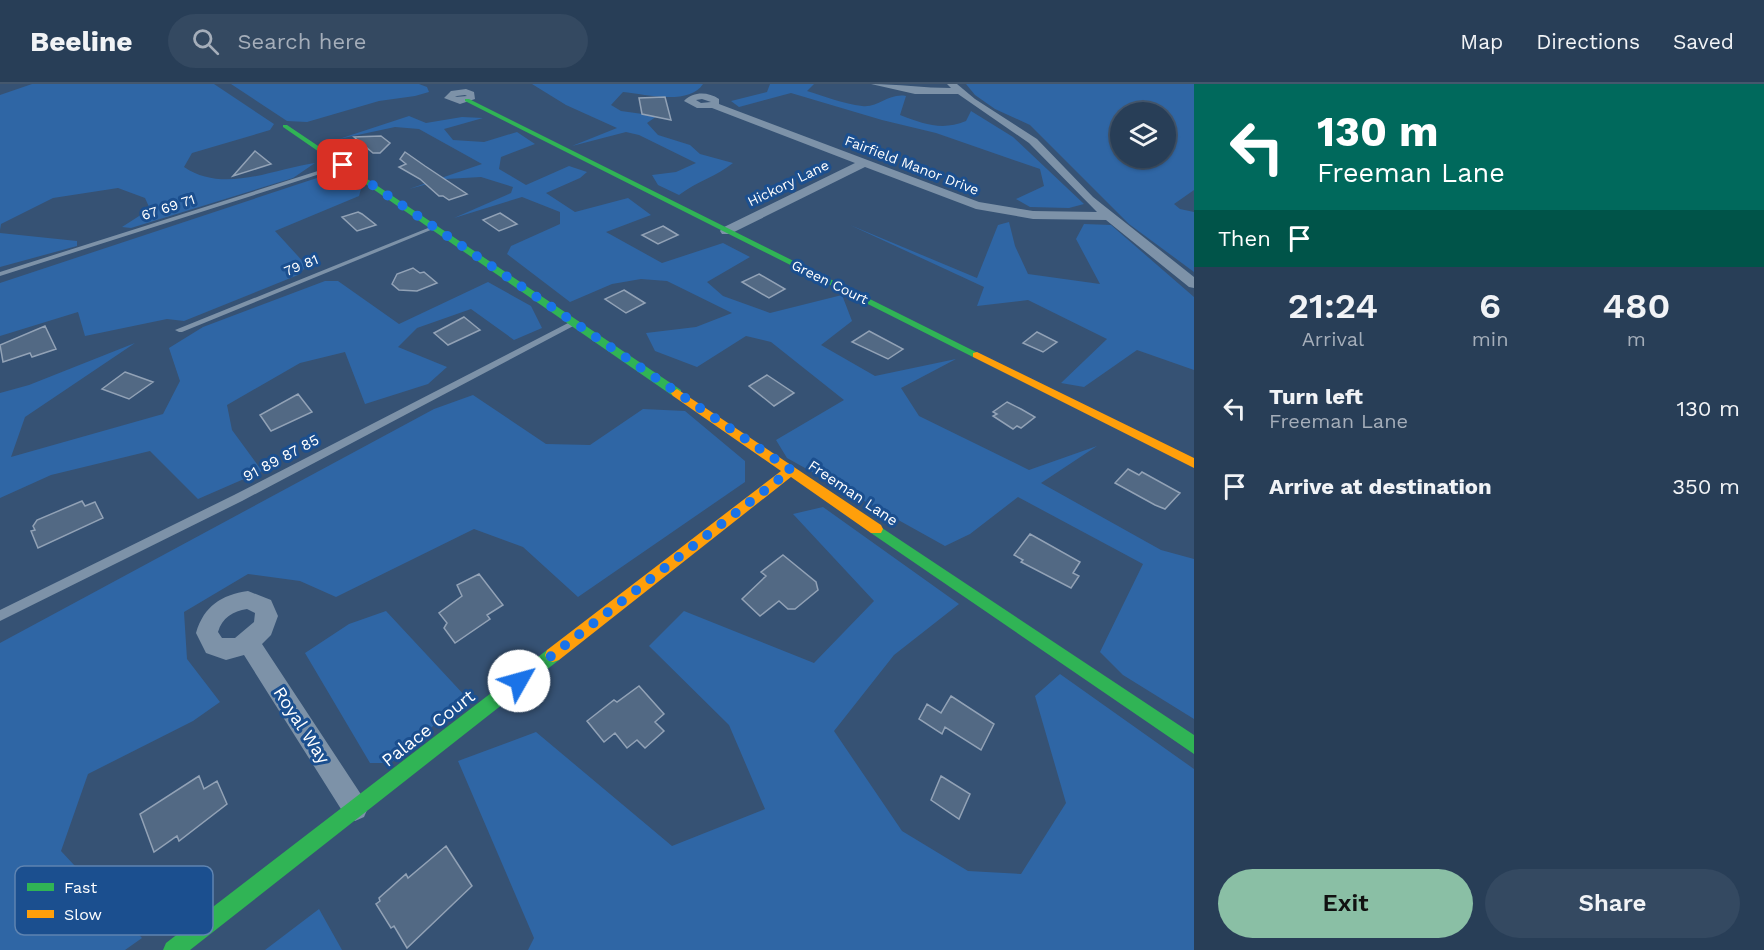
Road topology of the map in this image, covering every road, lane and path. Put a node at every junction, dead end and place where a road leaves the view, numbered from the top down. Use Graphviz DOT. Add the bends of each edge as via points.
graph roads {
  1 [pos="876,84"];
  2 [pos="955,88"];
  3 [pos="467,100"];
  4 [pos="713,105"];
  5 [pos="285,126"];
  6 [pos="864,163"];
  7 [pos="343,165"];
  8 [pos="1107,216"];
  9 [pos="435,227"];
  10 [pos="726,231"];
  11 [pos="0,274"];
  12 [pos="1194,284"];
  13 [pos="575,323"];
  14 [pos="178,330"];
  15 [pos="1194,463"];
  16 [pos="791,470"];
  17 [pos="0,616"];
  18 [pos="249,643"];
  19 [pos="1194,745"];
  20 [pos="355,808"];
  21 [pos="213,919"];
  22 [pos="192,935"];
  23 [pos="173,950"];
  1 -- 2 [label="street" via="915,91"];
  2 -- 8 [label="street" via="1033,141"];
  3 -- 10 [label="street, Green Court" via="668,198"];
  4 -- 6 [label="street, Fairfield Manor Drive"];
  5 -- 7 [label="street, Freeman Lane"];
  6 -- 8 [label="street, Fairfield Manor Drive" via="996,210 1060,217"];
  6 -- 10 [label="street, Hickory Lane"];
  7 -- 9 [label="street, Freeman Lane"];
  7 -- 11 [label="lane, 67 69 71"];
  8 -- 12 [label="street"];
  9 -- 13 [label="street, Freeman Lane"];
  9 -- 14 [label="lane, 79 81"];
  10 -- 15 [label="street, Green Court"];
  13 -- 16 [label="street, Freeman Lane"];
  13 -- 17 [label="lane, 91 89 87 85"];
  16 -- 19 [label="street, Freeman Lane"];
  16 -- 20 [label="street, Palace Court"];
  18 -- 20 [label="street, Royal Way"];
  20 -- 21 [label="street, Palace Court"];
  22 -- 23 [label="street, Palace Court"];
}
